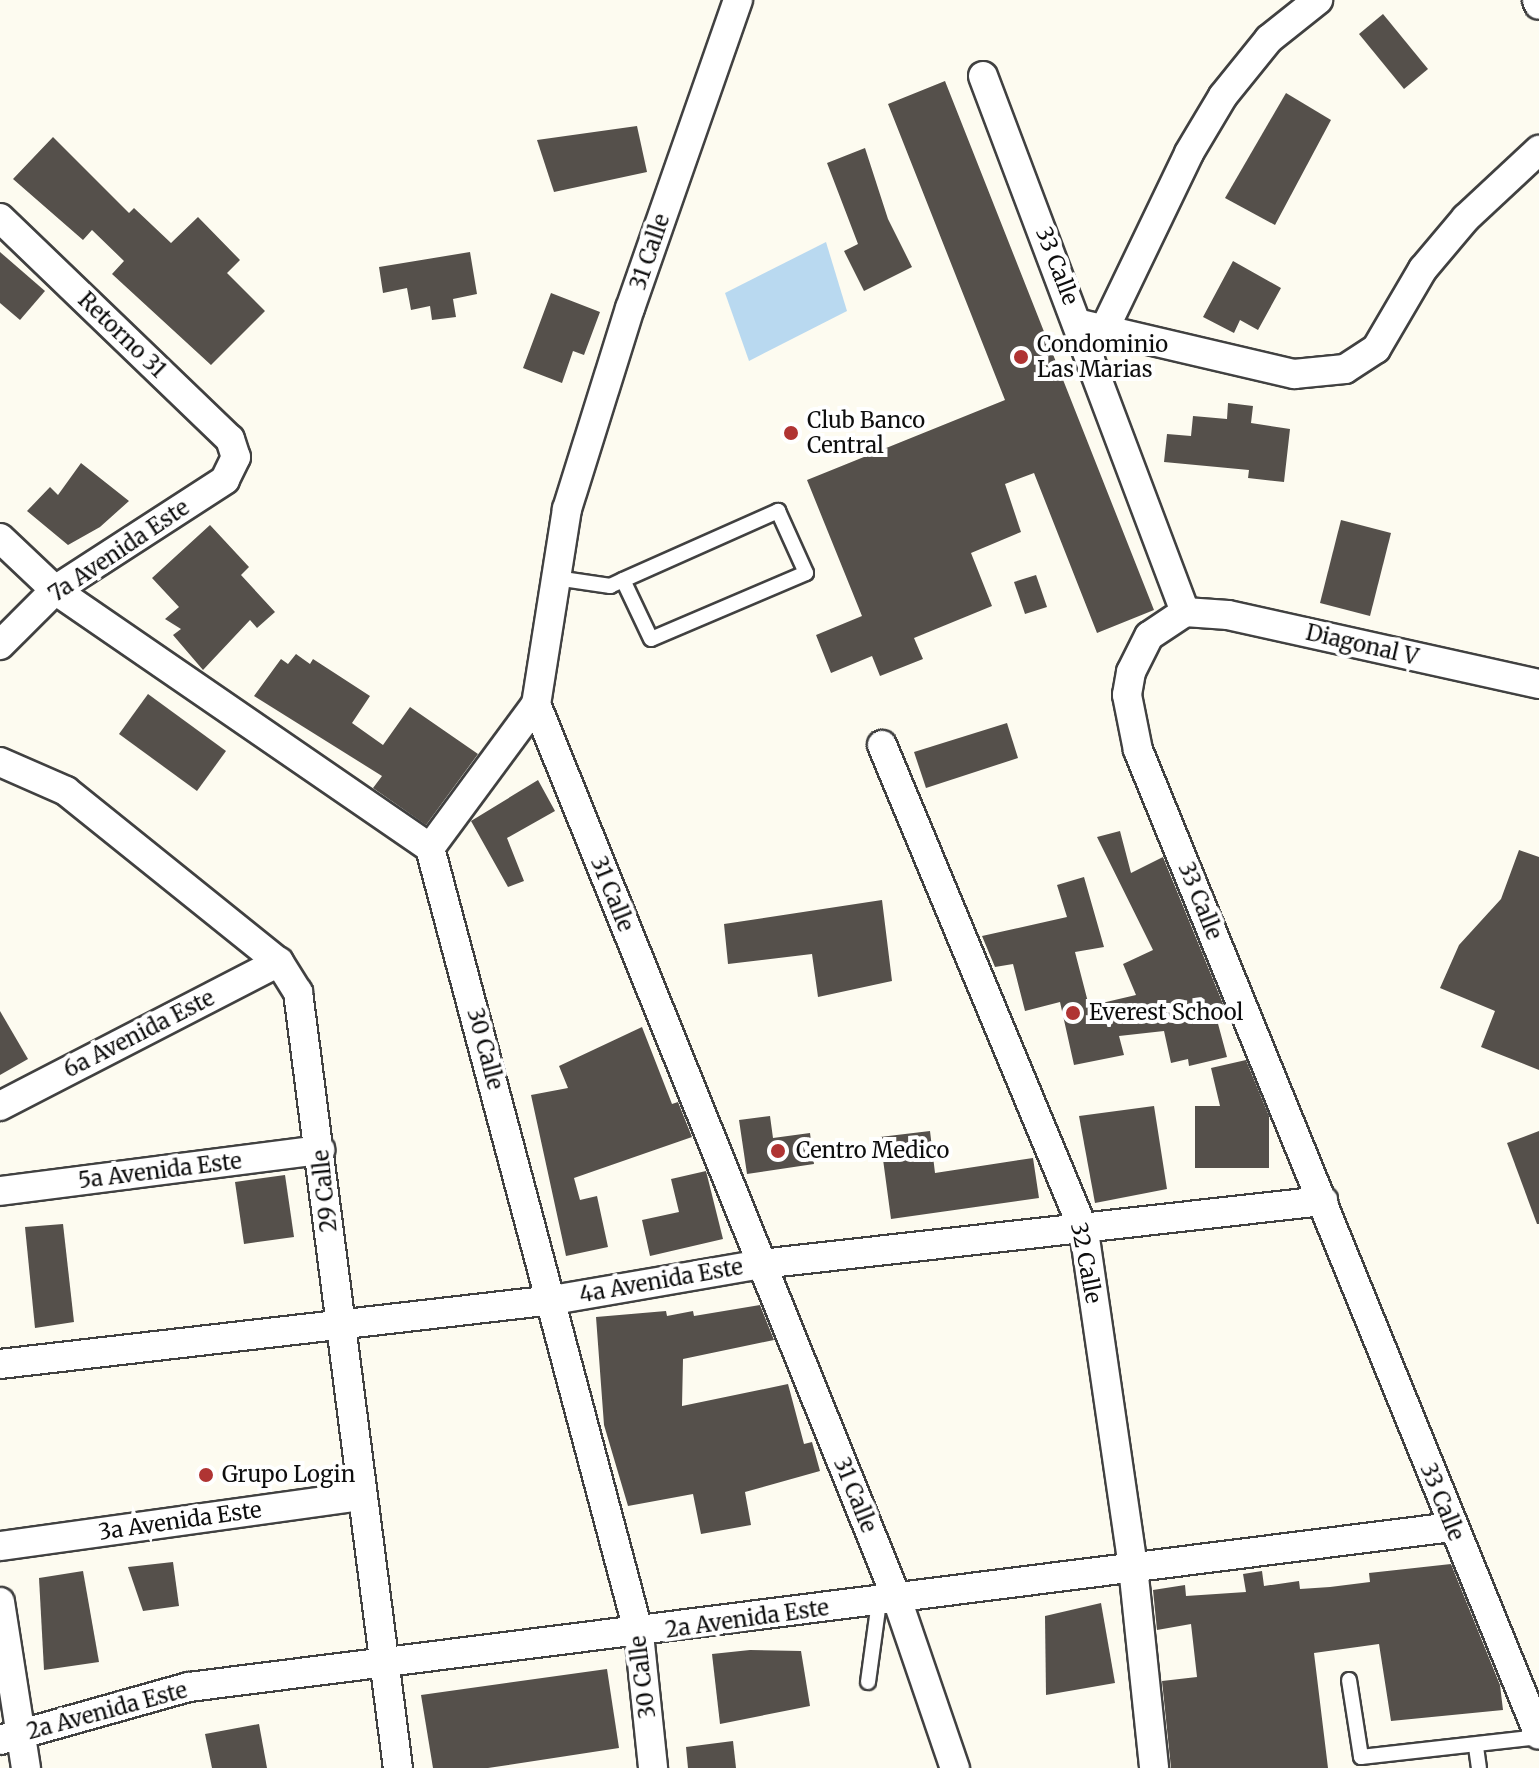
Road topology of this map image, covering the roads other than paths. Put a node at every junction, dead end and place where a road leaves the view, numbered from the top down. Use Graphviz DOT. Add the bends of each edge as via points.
graph roads {
  1 [pos="738,0"];
  2 [pos="1318,0"];
  3 [pos="983,76"];
  4 [pos="1539,150"];
  5 [pos="0,218"];
  6 [pos="1092,327"];
  7 [pos="236,457"];
  8 [pos="0,538"];
  9 [pos="556,578"];
  10 [pos="623,580"];
  11 [pos="55,590"];
  12 [pos="1185,612"];
  13 [pos="0,645"];
  14 [pos="1539,684"];
  15 [pos="536,704"];
  16 [pos="882,745"];
  17 [pos="0,762"];
  18 [pos="430,848"];
  19 [pos="279,962"];
  20 [pos="0,1106"];
  21 [pos="320,1150"];
  22 [pos="0,1191"];
  23 [pos="1323,1201"];
  24 [pos="1084,1231"];
  25 [pos="761,1264"];
  26 [pos="553,1300"];
  27 [pos="339,1327"];
  28 [pos="0,1364"];
  29 [pos="359,1496"];
  30 [pos="1452,1527"];
  31 [pos="0,1546"];
  32 [pos="1133,1567"];
  33 [pos="888,1600"];
  34 [pos="0,1602"];
  35 [pos="639,1634"];
  36 [pos="385,1665"];
  37 [pos="1349,1680"];
  38 [pos="868,1682"];
  39 [pos="1539,1736"];
  40 [pos="10,1737"];
  41 [pos="1476,1747"];
  42 [pos="1362,1763"];
  43 [pos="26,1768"];
  44 [pos="398,1768"];
  45 [pos="653,1768"];
  46 [pos="955,1768"];
  47 [pos="1154,1768"];
  48 [pos="1479,1768"];
  1 -- 9 [label="street, 31 Calle" via="603,394 567,509"];
  2 -- 6 [label="street" via="1269,39 1223,96"];
  3 -- 6 [label="street, 33 Calle"];
  4 -- 6 [label="street" via="1466,218 1423,269 1376,349 1345,369 1294,374"];
  5 -- 7 [label="street, Retorno 31" via="230,439"];
  6 -- 12 [label="street, 33 Calle"];
  7 -- 11 [label="street, 7a Avenida Este" via="225,480"];
  8 -- 11 [label="street"];
  9 -- 10 [label="lane" via="610,586"];
  9 -- 15 [label="street, 31 Calle"];
  10 -- 10 [label="lane" via="778,511 806,573 651,639"];
  11 -- 13 [label="street, 7a Avenida Este"];
  11 -- 18 [label="street"];
  12 -- 14 [label="street, Diagonal V" via="1208,611"];
  12 -- 23 [label="street, 33 Calle" via="1149,636 1138,653 1127,695 1130,725"];
  15 -- 18 [label="street"];
  15 -- 25 [label="street, 31 Calle"];
  16 -- 24 [label="street, 32 Calle"];
  17 -- 19 [label="street, 29 Calle" via="66,791"];
  18 -- 26 [label="street, 30 Calle"];
  19 -- 20 [label="street, 6a Avenida Este"];
  19 -- 21 [label="street, 29 Calle" via="298,992"];
  21 -- 22 [label="street, 5a Avenida Este"];
  21 -- 27 [label="street, 29 Calle"];
  23 -- 24 [label="street, 4a Avenida Este"];
  23 -- 30 [label="street, 33 Calle"];
  24 -- 25 [label="street, 4a Avenida Este"];
  24 -- 32 [label="street, 32 Calle"];
  25 -- 26 [label="street, 4a Avenida Este"];
  25 -- 33 [label="street, 31 Calle"];
  26 -- 27 [label="street, 4a Avenida Este"];
  26 -- 35 [label="street, 30 Calle"];
  27 -- 28 [label="street, 4a Avenida Este"];
  27 -- 29 [label="street, 29 Calle"];
  29 -- 31 [label="street, 3a Avenida Este"];
  29 -- 36 [label="street, 29 Calle"];
  30 -- 32 [label="street, 2a Avenida Este"];
  30 -- 39 [label="street, 33 Calle"];
  32 -- 33 [label="street, 2a Avenida Este"];
  32 -- 47 [label="street, 32 Calle"];
  33 -- 35 [label="street, 2a Avenida Este"];
  33 -- 38 [label="lane"];
  33 -- 46 [label="street, 31 Calle"];
  34 -- 40 [label="street"];
  35 -- 36 [label="street, 2a Avenida Este"];
  35 -- 45 [label="street, 30 Calle"];
  36 -- 40 [label="street, 2a Avenida Este" via="189,1687"];
  36 -- 44 [label="street, 29 Calle"];
  37 -- 42 [label="lane"];
  39 -- 41 [label="lane"];
  40 -- 43 [label="street"];
  41 -- 42 [label="lane"];
  41 -- 48 [label="lane"];
}
